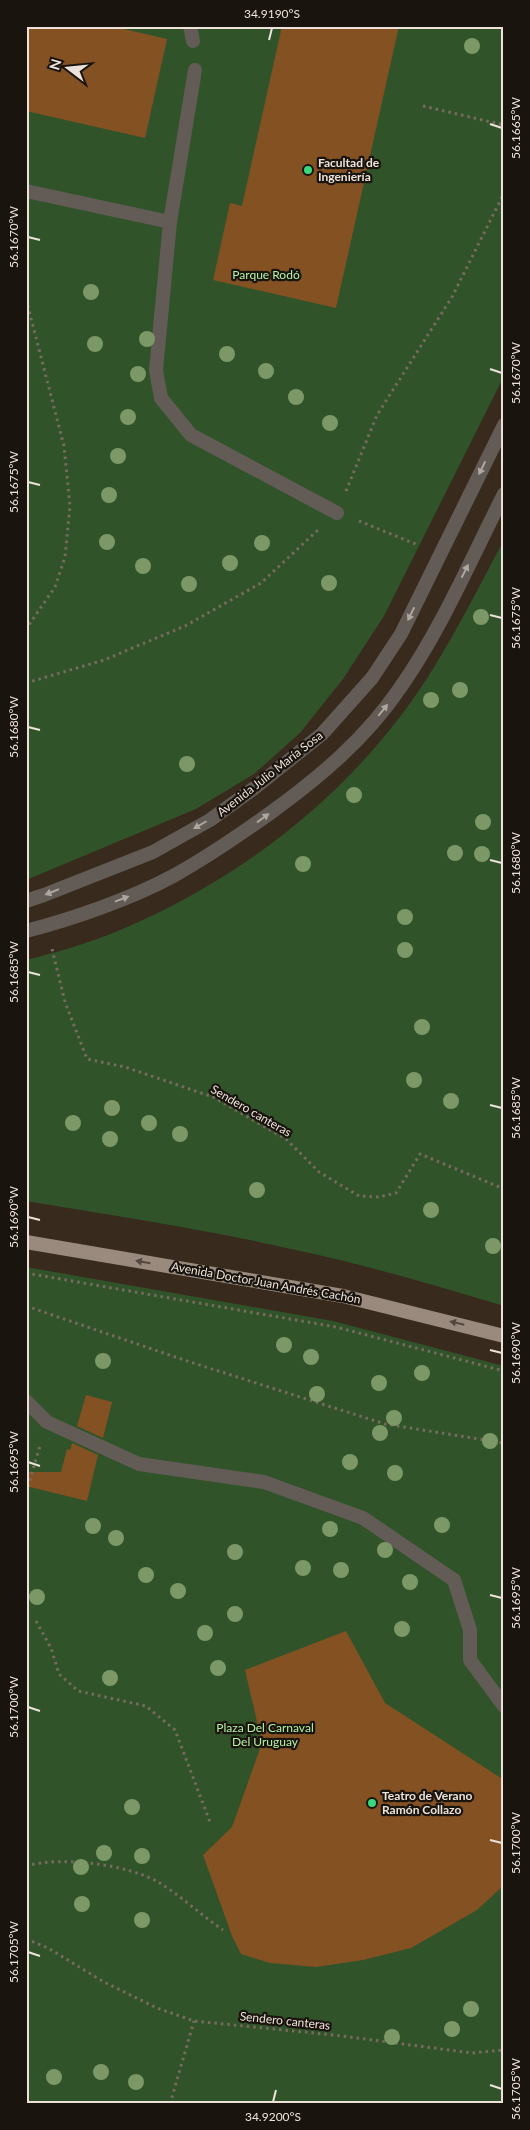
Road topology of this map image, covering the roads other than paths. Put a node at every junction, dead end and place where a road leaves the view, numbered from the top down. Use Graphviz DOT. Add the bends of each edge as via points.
graph roads {
  1 [pos="190,26"];
  2 [pos="193,41"];
  3 [pos="195,70"];
  4 [pos="26,191"];
  5 [pos="170,222"];
  6 [pos="504,425"];
  7 [pos="504,494"];
  8 [pos="337,513"];
  9 [pos="26,901"];
  10 [pos="26,932"];
  11 [pos="26,1242"];
  12 [pos="504,1336"];
  13 [pos="26,1401"];
  14 [pos="504,1706"];
  1 -- 2 [label="street"];
  3 -- 5 [label="street"];
  4 -- 5 [label="street"];
  5 -- 8 [label="street" via="156,370 161,398 191,435"];
  6 -- 9 [label="street, Avenida Julio María Sosa, one-way" via="401,634 377,670 322,734 210,820 153,852"];
  10 -- 7 [label="street, one-way" via="125,898 174,876 232,840 330,768 359,740 400,689 433,635"];
  12 -- 11 [label="main road, Avenida Doctor Juan Andrés Cachón, one-way" via="343,1296"];
  13 -- 14 [label="street" via="47,1422 139,1464 264,1482 364,1518 454,1580 470,1630 470,1660"];
}
